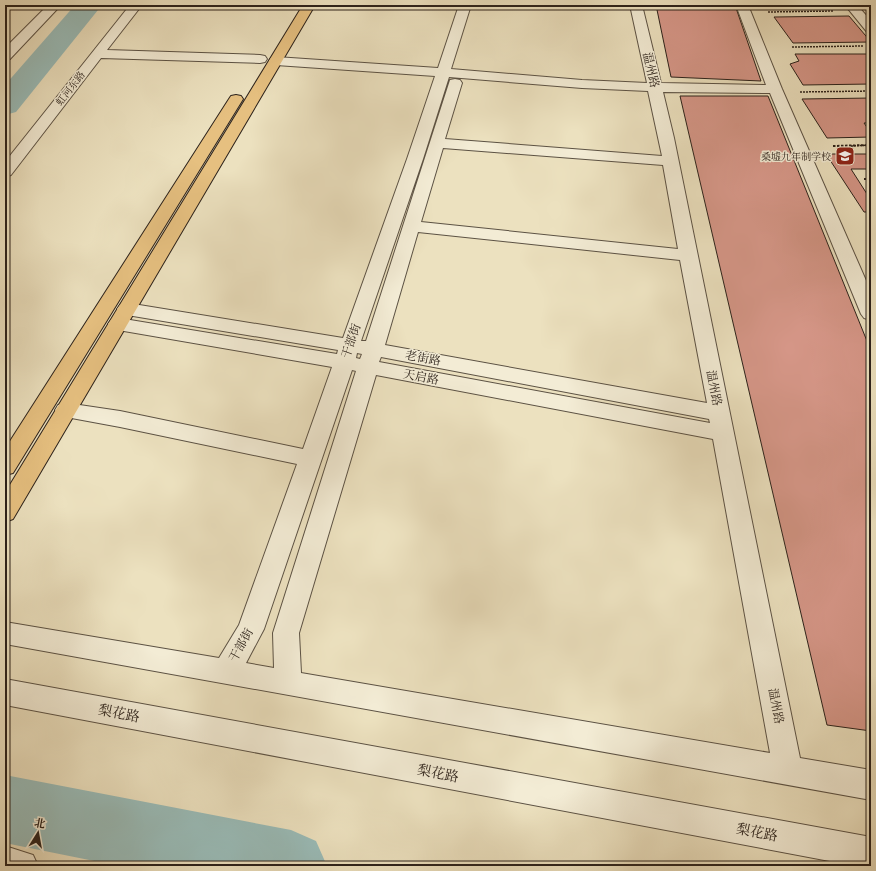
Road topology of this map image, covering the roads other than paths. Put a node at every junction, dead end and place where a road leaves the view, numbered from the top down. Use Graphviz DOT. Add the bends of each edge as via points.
graph roads {
  1 [pos="55,5"];
  2 [pos="136,5"];
  3 [pos="295,5"];
  4 [pos="309,5"];
  5 [pos="465,5"];
  6 [pos="479,5"];
  7 [pos="636,5"];
  8 [pos="742,5"];
  9 [pos="853,8"];
  10 [pos="871,29"];
  11 [pos="97,54"];
  12 [pos="5,56"];
  13 [pos="268,60"];
  14 [pos="451,73"];
  15 [pos="655,86"];
  16 [pos="775,89"];
  17 [pos="437,143"];
  18 [pos="670,161"];
  19 [pos="5,172"];
  20 [pos="411,226"];
  21 [pos="688,255"];
  22 [pos="864,283"];
  23 [pos="871,314"];
  24 [pos="123,316"];
  25 [pos="346,354"];
  26 [pos="370,358"];
  27 [pos="66,410"];
  28 [pos="719,412"];
  29 [pos="723,433"];
  30 [pos="310,459"];
  31 [pos="5,467"];
  32 [pos="5,513"];
  33 [pos="5,633"];
  34 [pos="226,672"];
  35 [pos="288,682"];
  36 [pos="5,692"];
  37 [pos="788,771"];
  38 [pos="871,785"];
  39 [pos="871,853"];
  40 [pos="5,862"];
  41 [pos="22,866"];
  1 -- 12 [label="street"];
  2 -- 11 [label="street, 虹河东路"];
  3 -- 13 [label="main road"];
  4 -- 13 [label="main road"];
  5 -- 14 [label="street, 干部街"];
  6 -- 14 [label="street, 干部街"];
  7 -- 15 [label="street, 温州路"];
  8 -- 16 [label="street"];
  9 -- 10 [label="street"];
  11 -- 13 [label="street"];
  11 -- 19 [label="street, 虹河东路"];
  13 -- 14 [label="street"];
  13 -- 24 [label="main road"];
  13 -- 31 [label="main road"];
  14 -- 15 [label="street" via="582,84"];
  14 -- 17 [label="street, 干部街"];
  14 -- 25 [label="street, 干部街" via="415,160"];
  15 -- 16 [label="street"];
  15 -- 18 [label="street, 温州路"];
  16 -- 22 [label="street"];
  17 -- 18 [label="street"];
  17 -- 20 [label="street, 干部街"];
  18 -- 21 [label="street, 温州路"];
  20 -- 21 [label="street"];
  20 -- 26 [label="street, 干部街"];
  21 -- 28 [label="street, 温州路"];
  22 -- 23 [label="street"];
  24 -- 25 [label="street, 天启路"];
  24 -- 27 [label="main road"];
  25 -- 26 [label="street, 天启路"];
  25 -- 30 [label="street, 干部街"];
  26 -- 28 [label="street, 老街路"];
  26 -- 29 [label="street, 天启路"];
  26 -- 35 [label="street, 干部街" via="286,633"];
  27 -- 30 [label="street"];
  27 -- 32 [label="main road"];
  28 -- 29 [label="street, 温州路"];
  29 -- 37 [label="street, 温州路"];
  30 -- 34 [label="street, 干部街" via="251,629"];
  33 -- 34 [label="street"];
  34 -- 35 [label="street"];
  35 -- 37 [label="street"];
  36 -- 39 [label="street, 梨花路"];
  37 -- 38 [label="street"];
  40 -- 41 [label="street"];
}
